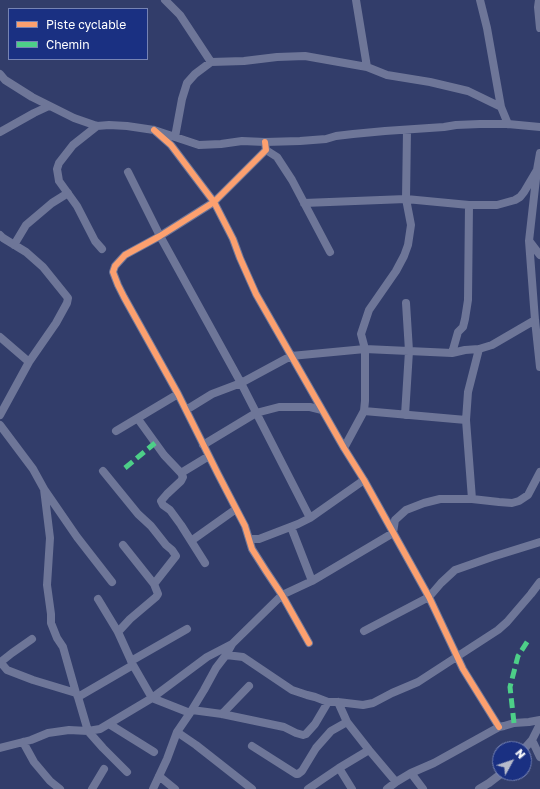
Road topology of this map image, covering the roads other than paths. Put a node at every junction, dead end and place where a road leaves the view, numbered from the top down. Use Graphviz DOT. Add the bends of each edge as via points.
graph roads {
  1 [pos="165,0"];
  2 [pos="356,0"];
  3 [pos="480,0"];
  4 [pos="539,0"];
  5 [pos="540,28"];
  6 [pos="211,62"];
  7 [pos="367,67"];
  8 [pos="0,74"];
  9 [pos="49,106"];
  10 [pos="501,107"];
  11 [pos="508,124"];
  12 [pos="97,126"];
  13 [pos="540,127"];
  14 [pos="154,130"];
  15 [pos="407,130"];
  16 [pos="0,132"];
  17 [pos="175,137"];
  18 [pos="266,146"];
  19 [pos="540,153"];
  20 [pos="537,170"];
  21 [pos="128,172"];
  22 [pos="68,193"];
  23 [pos="406,199"];
  24 [pos="214,202"];
  25 [pos="304,202"];
  26 [pos="469,205"];
  27 [pos="0,235"];
  28 [pos="160,236"];
  29 [pos="529,241"];
  30 [pos="14,245"];
  31 [pos="102,249"];
  32 [pos="330,252"];
  33 [pos="540,255"];
  34 [pos="406,303"];
  35 [pos="535,320"];
  36 [pos="0,338"];
  37 [pos="365,349"];
  38 [pos="479,349"];
  39 [pos="409,351"];
  40 [pos="452,353"];
  41 [pos="291,356"];
  42 [pos="29,362"];
  43 [pos="540,367"];
  44 [pos="241,383"];
  45 [pos="178,394"];
  46 [pos="186,410"];
  47 [pos="322,410"];
  48 [pos="364,411"];
  49 [pos="256,413"];
  50 [pos="405,415"];
  51 [pos="0,416"];
  52 [pos="138,419"];
  53 [pos="466,420"];
  54 [pos="0,425"];
  55 [pos="116,431"];
  56 [pos="203,445"];
  57 [pos="344,448"];
  58 [pos="209,456"];
  59 [pos="103,471"];
  60 [pos="540,472"];
  61 [pos="181,473"];
  62 [pos="364,480"];
  63 [pos="44,489"];
  64 [pos="472,499"];
  65 [pos="236,509"];
  66 [pos="310,518"];
  67 [pos="291,527"];
  68 [pos="393,533"];
  69 [pos="249,539"];
  70 [pos="191,542"];
  71 [pos="540,542"];
  72 [pos="123,545"];
  73 [pos="205,563"];
  74 [pos="312,581"];
  75 [pos="112,582"];
  76 [pos="540,582"];
  77 [pos="154,584"];
  78 [pos="282,595"];
  79 [pos="429,597"];
  80 [pos="98,599"];
  81 [pos="187,629"];
  82 [pos="364,631"];
  83 [pos="118,632"];
  84 [pos="32,639"];
  85 [pos="310,643"];
  86 [pos="232,644"];
  87 [pos="226,655"];
  88 [pos="457,656"];
  89 [pos="132,663"];
  90 [pos="249,686"];
  91 [pos="77,695"];
  92 [pos="152,698"];
  93 [pos="328,702"];
  94 [pos="338,702"];
  95 [pos="191,712"];
  96 [pos="222,714"];
  97 [pos="540,720"];
  98 [pos="347,722"];
  99 [pos="109,724"];
  100 [pos="540,724"];
  101 [pos="499,727"];
  102 [pos="88,731"];
  103 [pos="177,732"];
  104 [pos="532,740"];
  105 [pos="23,742"];
  106 [pos="252,746"];
  107 [pos="0,747"];
  108 [pos="369,750"];
  109 [pos="154,752"];
  110 [pos="540,757"];
  111 [pos="339,768"];
  112 [pos="104,769"];
  113 [pos="128,772"];
  114 [pos="411,774"];
  115 [pos="159,776"];
  116 [pos="396,782"];
  117 [pos="491,786"];
  118 [pos="60,789"];
  119 [pos="92,789"];
  120 [pos="153,789"];
  121 [pos="175,789"];
  122 [pos="252,789"];
  123 [pos="308,789"];
  124 [pos="352,789"];
  125 [pos="387,789"];
  126 [pos="423,789"];
  127 [pos="478,789"];
  1 -- 6 [label="street" via="180,14"];
  2 -- 7 [label="street"];
  3 -- 10 [label="street"];
  4 -- 5 [label="street"];
  6 -- 7 [label="street" via="305,56"];
  6 -- 17 [label="street" via="187,83"];
  7 -- 10 [label="street" via="387,75 468,91"];
  8 -- 9 [label="street" via="5,80"];
  9 -- 12 [label="street"];
  9 -- 16 [label="street"];
  10 -- 11 [label="street"];
  11 -- 13 [label="street"];
  11 -- 15 [label="street" via="456,125"];
  12 -- 14 [label="street" via="127,126"];
  12 -- 22 [label="street" via="73,145 59,163 59,181"];
  14 -- 17 [label="street"];
  14 -- 24 [label="street" via="171,145"];
  15 -- 18 [label="street" via="336,136"];
  15 -- 23 [label="street"];
  17 -- 18 [label="street" via="199,144 242,141"];
  18 -- 24 [label="street"];
  18 -- 25 [label="street" via="278,157"];
  19 -- 20 [label="street"];
  20 -- 26 [label="street" via="524,192 515,200 497,205"];
  20 -- 29 [label="street"];
  21 -- 28 [label="street"];
  22 -- 30 [label="street" via="26,225"];
  22 -- 31 [label="street"];
  23 -- 25 [label="street"];
  23 -- 26 [label="street"];
  23 -- 37 [label="street" via="411,225 408,245 396,271 369,310 361,334"];
  24 -- 28 [label="street"];
  24 -- 41 [label="street" via="256,294"];
  25 -- 32 [label="street"];
  26 -- 40 [label="street" via="468,300 463,327 458,332"];
  27 -- 30 [label="street"];
  28 -- 44 [label="street"];
  28 -- 45 [label="street" via="124,255 113,272 124,297"];
  29 -- 33 [label="street"];
  29 -- 35 [label="street"];
  30 -- 42 [label="street" via="43,267 68,298 68,303 56,323"];
  34 -- 39 [label="street"];
  35 -- 38 [label="street" via="492,345"];
  35 -- 43 [label="street"];
  36 -- 42 [label="street"];
  37 -- 39 [label="street"];
  37 -- 41 [label="street"];
  37 -- 48 [label="street"];
  38 -- 40 [label="street"];
  38 -- 53 [label="street" via="468,392"];
  39 -- 40 [label="street"];
  39 -- 50 [label="street"];
  41 -- 44 [label="street"];
  41 -- 47 [label="street"];
  42 -- 51 [label="street"];
  44 -- 46 [label="street" via="212,394"];
  44 -- 49 [label="street"];
  45 -- 46 [label="street"];
  45 -- 52 [label="street"];
  46 -- 56 [label="street"];
  47 -- 49 [label="street" via="279,407"];
  47 -- 57 [label="street"];
  48 -- 50 [label="street"];
  48 -- 57 [label="street"];
  49 -- 56 [label="street"];
  49 -- 66 [label="street"];
  50 -- 53 [label="street"];
  52 -- 55 [label="street"];
  52 -- 61 [label="street" via="164,455"];
  53 -- 64 [label="street"];
  54 -- 63 [label="street" via="33,469"];
  56 -- 58 [label="street"];
  57 -- 62 [label="street"];
  58 -- 61 [label="street"];
  58 -- 65 [label="street"];
  59 -- 77 [label="street" via="176,556"];
  60 -- 64 [label="street" via="528,495 519,501"];
  61 -- 70 [label="street" via="181,481 161,501"];
  62 -- 66 [label="street"];
  62 -- 68 [label="street"];
  63 -- 75 [label="street"];
  63 -- 91 [label="street" via="50,538 47,585 51,623 63,647"];
  64 -- 68 [label="street" via="440,500 406,510 396,520"];
  65 -- 69 [label="street"];
  65 -- 70 [label="street"];
  66 -- 67 [label="street"];
  67 -- 69 [label="street" via="259,539"];
  67 -- 74 [label="street"];
  68 -- 74 [label="street"];
  68 -- 79 [label="street"];
  69 -- 78 [label="street" via="252,549"];
  70 -- 73 [label="street"];
  71 -- 79 [label="street" via="455,570"];
  72 -- 77 [label="street"];
  74 -- 78 [label="street"];
  76 -- 88 [label="street" via="507,622"];
  77 -- 83 [label="street" via="158,594 156,597"];
  78 -- 85 [label="street"];
  78 -- 86 [label="street"];
  79 -- 82 [label="street"];
  79 -- 88 [label="street"];
  80 -- 83 [label="street"];
  81 -- 89 [label="street"];
  83 -- 89 [label="street"];
  84 -- 91 [label="street" via="2,661 2,664 7,670"];
  86 -- 87 [label="street"];
  86 -- 92 [label="street" via="207,657"];
  87 -- 93 [label="street" via="243,657 292,690"];
  87 -- 95 [label="street"];
  88 -- 94 [label="street" via="418,682 373,703 362,705"];
  88 -- 101 [label="street"];
  89 -- 91 [label="street"];
  89 -- 92 [label="street"];
  90 -- 96 [label="street"];
  91 -- 102 [label="street"];
  92 -- 95 [label="street"];
  92 -- 99 [label="street"];
  93 -- 94 [label="street"];
  93 -- 96 [label="street" via="316,724 303,735 284,727"];
  94 -- 98 [label="street"];
  95 -- 96 [label="street"];
  95 -- 103 [label="street"];
  97 -- 101 [label="street"];
  98 -- 106 [label="street" via="331,731 298,774"];
  98 -- 108 [label="street"];
  99 -- 102 [label="street"];
  99 -- 109 [label="street"];
  100 -- 104 [label="street"];
  101 -- 114 [label="street"];
  102 -- 105 [label="street" via="48,733"];
  102 -- 113 [label="street"];
  103 -- 115 [label="street"];
  103 -- 122 [label="street"];
  104 -- 110 [label="street"];
  105 -- 107 [label="street"];
  105 -- 118 [label="street" via="34,762"];
  108 -- 111 [label="street"];
  108 -- 116 [label="street"];
  111 -- 123 [label="street"];
  111 -- 124 [label="street"];
  112 -- 119 [label="street"];
  114 -- 116 [label="street"];
  114 -- 126 [label="street"];
  115 -- 120 [label="street"];
  115 -- 121 [label="street"];
  116 -- 125 [label="street"];
  117 -- 127 [label="street"];
}
